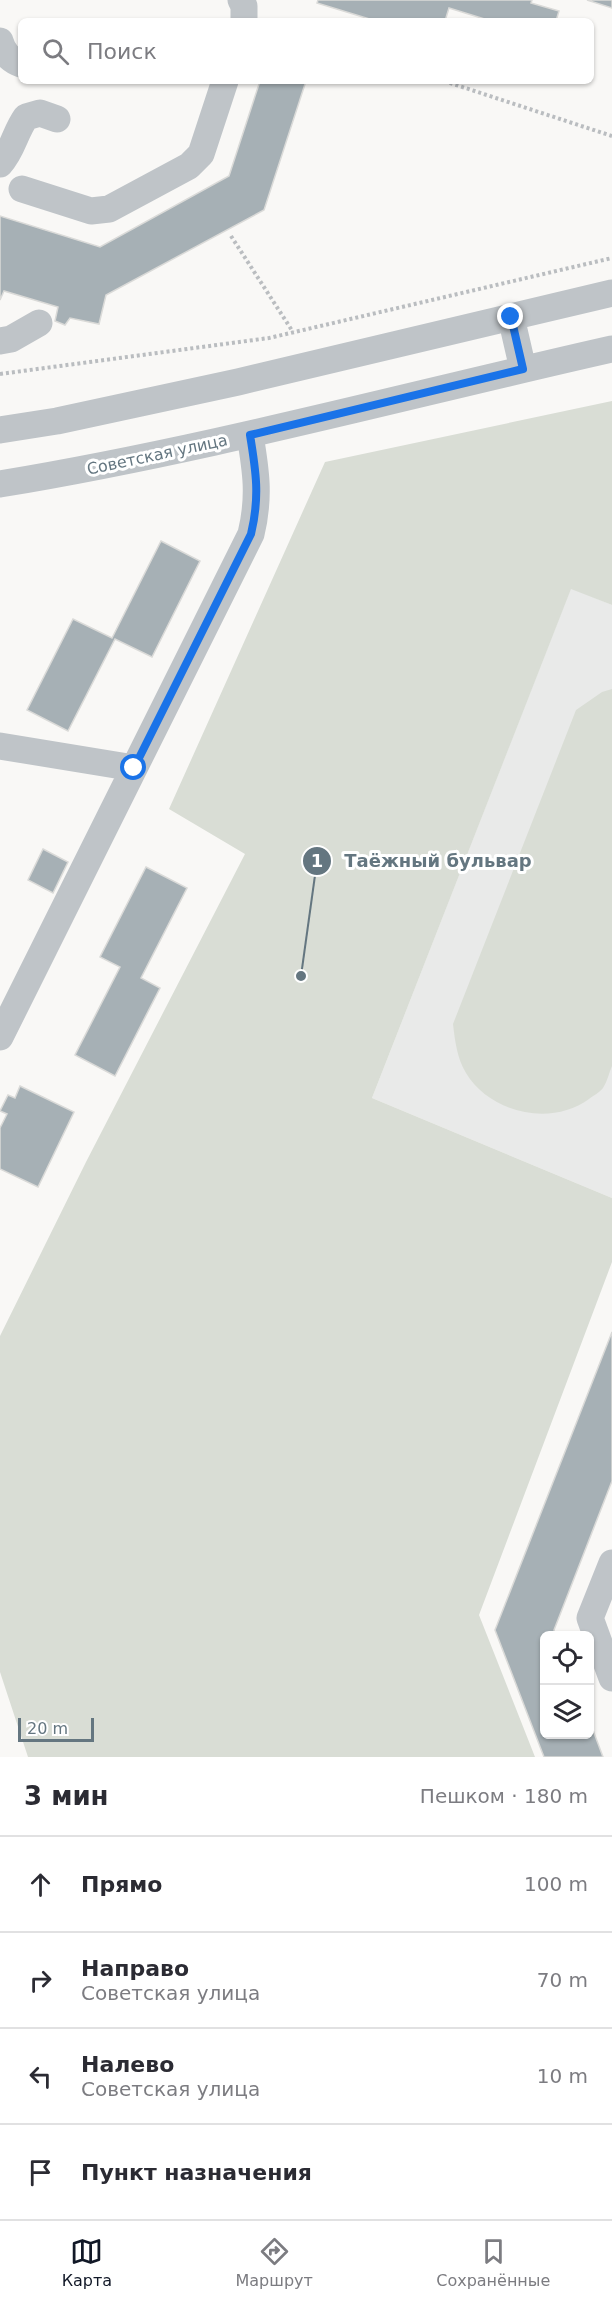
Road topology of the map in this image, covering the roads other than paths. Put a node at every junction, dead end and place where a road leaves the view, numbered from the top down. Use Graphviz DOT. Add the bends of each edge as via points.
graph roads {
  1 [pos="241,0"];
  2 [pos="244,18"];
  3 [pos="0,41"];
  4 [pos="18,63"];
  5 [pos="224,84"];
  6 [pos="57,119"];
  7 [pos="0,164"];
  8 [pos="22,189"];
  9 [pos="612,293"];
  10 [pos="511,317"];
  11 [pos="39,323"];
  12 [pos="0,341"];
  13 [pos="612,349"];
  14 [pos="523,369"];
  15 [pos="0,430"];
  16 [pos="250,435"];
  17 [pos="0,484"];
  18 [pos="0,746"];
  19 [pos="134,768"];
  20 [pos="0,1037"];
  21 [pos="612,1563"];
  22 [pos="612,1678"];
  1 -- 2 [label="street"];
  3 -- 4 [label="street" via="2,49"];
  5 -- 8 [label="street" via="201,153 189,166 109,209 91,211"];
  6 -- 7 [label="street" via="40,113 26,117"];
  9 -- 10 [label="street"];
  10 -- 14 [label="street"];
  10 -- 15 [label="street" via="238,382 57,422"];
  11 -- 12 [label="street"];
  13 -- 14 [label="street, Советская улица"];
  14 -- 16 [label="street, Советская улица"];
  16 -- 17 [label="street, Советская улица"];
  16 -- 19 [label="street" via="257,509 251,534"];
  18 -- 19 [label="street"];
  19 -- 20 [label="street"];
  21 -- 22 [label="street" via="590,1618"];
}
